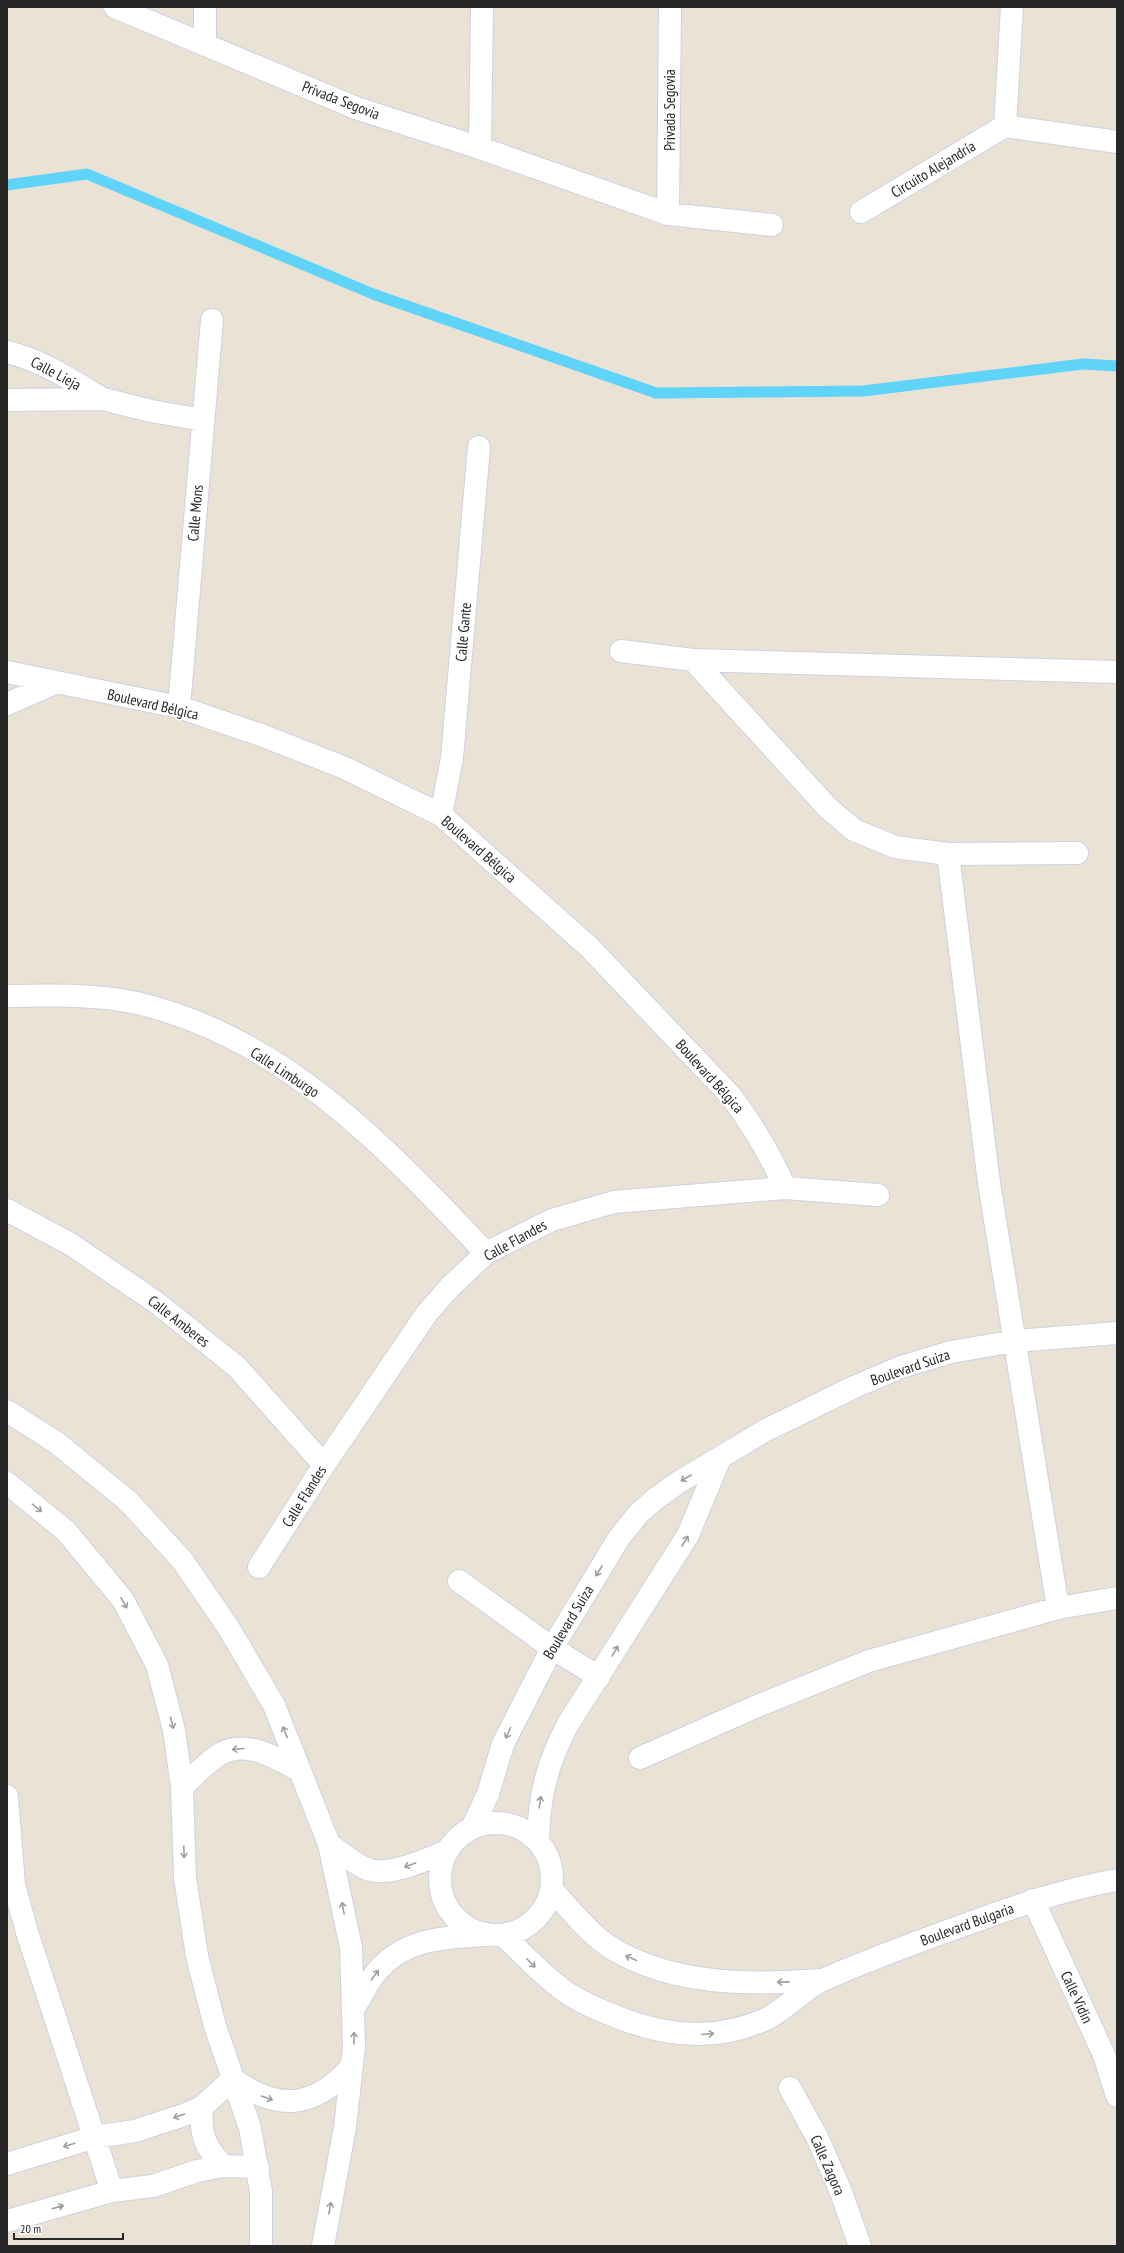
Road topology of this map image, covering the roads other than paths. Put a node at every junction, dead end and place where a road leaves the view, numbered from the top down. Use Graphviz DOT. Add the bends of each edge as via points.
graph roads {
  1 [pos="115,7"];
  2 [pos="205,7"];
  3 [pos="482,7"];
  4 [pos="670,7"];
  5 [pos="1012,7"];
  6 [pos="205,45"];
  7 [pos="1005,126"];
  8 [pos="1117,142"];
  9 [pos="480,148"];
  10 [pos="861,212"];
  11 [pos="668,214"];
  12 [pos="772,225"];
  13 [pos="212,320"];
  14 [pos="7,352"];
  15 [pos="103,399"];
  16 [pos="7,400"];
  17 [pos="202,420"];
  18 [pos="479,447"];
  19 [pos="621,651"];
  20 [pos="693,660"];
  21 [pos="7,672"];
  22 [pos="1117,672"];
  23 [pos="55,683"];
  24 [pos="7,704"];
  25 [pos="179,707"];
  26 [pos="441,815"];
  27 [pos="1077,853"];
  28 [pos="948,854"];
  29 [pos="7,996"];
  30 [pos="785,1188"];
  31 [pos="878,1195"];
  32 [pos="7,1210"];
  33 [pos="486,1253"];
  34 [pos="1117,1333"];
  35 [pos="1015,1340"];
  36 [pos="7,1411"];
  37 [pos="720,1458"];
  38 [pos="324,1465"];
  39 [pos="7,1483"];
  40 [pos="259,1567"];
  41 [pos="459,1581"];
  42 [pos="1117,1598"];
  43 [pos="1058,1608"];
  44 [pos="552,1648"];
  45 [pos="599,1677"];
  46 [pos="640,1758"];
  47 [pos="300,1771"];
  48 [pos="182,1787"];
  49 [pos="7,1796"];
  50 [pos="472,1828"];
  51 [pos="538,1840"];
  52 [pos="329,1844"];
  53 [pos="447,1851"];
  54 [pos="1117,1880"];
  55 [pos="552,1890"];
  56 [pos="1033,1900"];
  57 [pos="494,1935"];
  58 [pos="822,1980"];
  59 [pos="354,2008"];
  60 [pos="350,2068"];
  61 [pos="233,2079"];
  62 [pos="790,2088"];
  63 [pos="1117,2096"];
  64 [pos="202,2107"];
  65 [pos="95,2137"];
  66 [pos="7,2164"];
  67 [pos="224,2166"];
  68 [pos="258,2167"];
  69 [pos="112,2191"];
  70 [pos="7,2221"];
  71 [pos="261,2246"];
  72 [pos="323,2246"];
  73 [pos="860,2246"];
  1 -- 6 [label="street, Privada Segovia"];
  2 -- 6 [label="street"];
  3 -- 9 [label="street"];
  4 -- 11 [label="street, Privada Segovia"];
  5 -- 7 [label="street"];
  6 -- 9 [label="street, Privada Segovia" via="356,108"];
  7 -- 8 [label="street"];
  7 -- 10 [label="street, Circuito Alejandría"];
  9 -- 11 [label="street, Privada Segovia"];
  11 -- 12 [label="street, Privada Segovia"];
  13 -- 17 [label="street, Calle Mons"];
  14 -- 15 [label="street, Calle Lieja" via="48,367"];
  15 -- 16 [label="street, Calle Lieja"];
  15 -- 17 [label="street, Calle Lieja"];
  17 -- 25 [label="street, Calle Mons"];
  18 -- 26 [label="street, Calle Gante" via="452,758"];
  19 -- 20 [label="street"];
  20 -- 22 [label="street"];
  20 -- 28 [label="street" via="828,808 854,830 895,847"];
  21 -- 23 [label="street, Boulevard Bélgica"];
  23 -- 24 [label="street"];
  23 -- 25 [label="street, Boulevard Bélgica"];
  25 -- 26 [label="street, Boulevard Bélgica" via="261,735 345,768"];
  26 -- 30 [label="street, Boulevard Bélgica" via="589,947 730,1095 751,1121 768,1150"];
  27 -- 28 [label="street"];
  28 -- 35 [label="street" via="990,1183"];
  29 -- 33 [label="street, Calle Limburgo" via="62,994 136,1003 205,1025 272,1060 341,1110 406,1168"];
  30 -- 31 [label="street, Calle Flandes"];
  30 -- 33 [label="street, Calle Flandes" via="614,1202 552,1220"];
  32 -- 38 [label="street, Calle Amberes" via="72,1245 157,1303 219,1352 237,1367"];
  33 -- 38 [label="street, Calle Flandes" via="427,1313"];
  34 -- 35 [label="street, Boulevard Suiza"];
  35 -- 37 [label="street, Boulevard Suiza" via="951,1352 902,1367 766,1430"];
  35 -- 43 [label="street"];
  47 -- 36 [label="street, one-way" via="274,1705 228,1627 182,1560 128,1501 57,1443"];
  37 -- 44 [label="street, Boulevard Suiza, one-way" via="679,1482 638,1514 619,1538"];
  45 -- 37 [label="street, one-way" via="688,1535"];
  38 -- 40 [label="street, Calle Flandes"];
  39 -- 48 [label="street, one-way" via="66,1531 123,1600 157,1665 174,1730"];
  41 -- 44 [label="street"];
  42 -- 43 [label="street"];
  43 -- 46 [label="street" via="869,1661 755,1707"];
  44 -- 45 [label="street"];
  44 -- 50 [label="street, Boulevard Suiza, one-way" via="503,1744 488,1794"];
  51 -- 45 [label="street, one-way" via="542,1792 548,1769 568,1724"];
  47 -- 48 [label="street, one-way" via="264,1752 229,1750 217,1756"];
  47 -- 52 [label="street"];
  48 -- 61 [label="street, one-way" via="185,1878 197,1956 214,2026"];
  49 -- 65 [label="street" via="14,1885 27,1932"];
  50 -- 51 [label="street" via="489,1823 507,1824 524,1830"];
  50 -- 53 [label="street" via="458,1838"];
  51 -- 55 [label="street" via="548,1855"];
  53 -- 52 [label="street, one-way" via="405,1867 372,1870 357,1864"];
  59 -- 52 [label="street, one-way" via="351,1947"];
  53 -- 57 [label="street" via="441,1868 440,1886 445,1903 455,1918 469,1929"];
  54 -- 56 [label="street, Boulevard Bulgaria"];
  55 -- 57 [label="street" via="545,1907 535,1921 520,1931"];
  58 -- 55 [label="street, Boulevard Bulgaria, one-way" via="740,1982 668,1972 613,1949"];
  56 -- 58 [label="street, Boulevard Bulgaria"];
  56 -- 63 [label="street, Calle Vidin" via="1104,2056"];
  57 -- 58 [label="street, Boulevard Bulgaria, one-way" via="565,1991 624,2020 670,2033 692,2035 736,2030 766,2019"];
  59 -- 57 [label="street, one-way" via="375,1974 391,1958 413,1946 434,1939"];
  60 -- 59 [label="street, one-way" via="354,2047"];
  61 -- 60 [label="street, one-way" via="252,2092 273,2100 295,2101 316,2096 335,2084"];
  72 -- 60 [label="street, one-way" via="345,2127"];
  61 -- 64 [label="street"];
  61 -- 68 [label="street" via="250,2128"];
  62 -- 73 [label="street, Calle Zagora" via="818,2139 841,2192"];
  64 -- 65 [label="street, one-way" via="135,2131"];
  64 -- 67 [label="street" via="204,2141 212,2156"];
  65 -- 66 [label="street, one-way"];
  65 -- 69 [label="street"];
  67 -- 68 [label="street"];
  67 -- 69 [label="street" via="197,2171 152,2186"];
  68 -- 71 [label="street"];
  70 -- 69 [label="street, one-way"];
}
